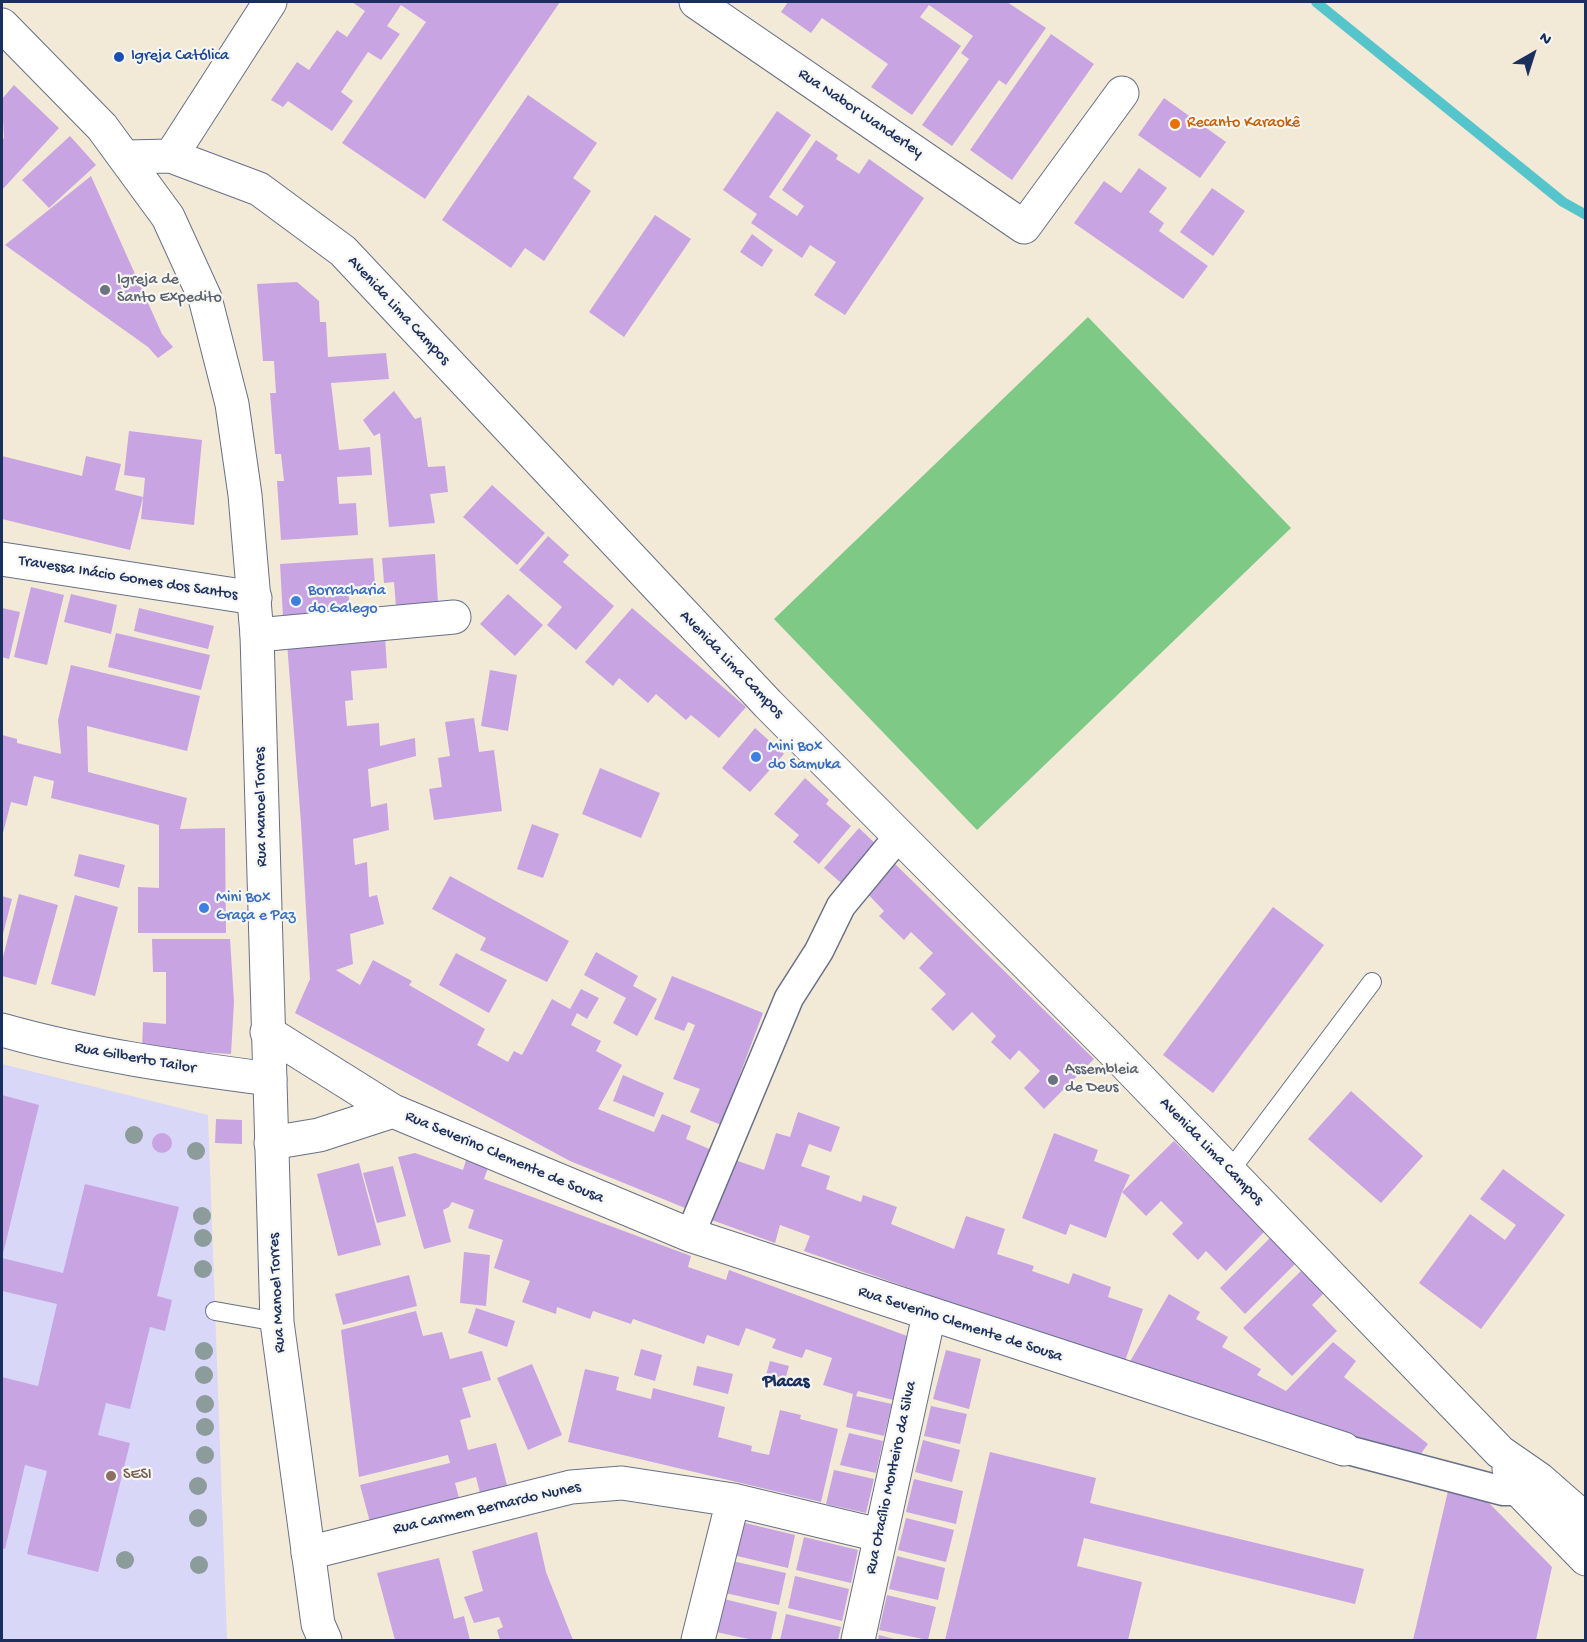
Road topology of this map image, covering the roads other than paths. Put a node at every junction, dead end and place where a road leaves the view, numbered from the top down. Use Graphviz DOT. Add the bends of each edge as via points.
graph roads {
  1 [pos="270,2"];
  2 [pos="696,2"];
  3 [pos="2,25"];
  4 [pos="1122,93"];
  5 [pos="171,156"];
  6 [pos="126,158"];
  7 [pos="2,559"];
  8 [pos="255,598"];
  9 [pos="454,617"];
  10 [pos="257,635"];
  11 [pos="898,837"];
  12 [pos="1372,982"];
  13 [pos="2,1030"];
  14 [pos="267,1032"];
  15 [pos="270,1079"];
  16 [pos="393,1111"];
  17 [pos="271,1143"];
  18 [pos="1229,1172"];
  19 [pos="690,1235"];
  20 [pos="215,1311"];
  21 [pos="928,1315"];
  22 [pos="277,1322"];
  23 [pos="1344,1449"];
  24 [pos="1530,1485"];
  25 [pos="733,1500"];
  26 [pos="1586,1520"];
  27 [pos="879,1535"];
  28 [pos="308,1553"];
  29 [pos="1586,1559"];
  30 [pos="319,1635"];
  31 [pos="698,1641"];
  32 [pos="858,1641"];
  1 -- 5 [label="street"];
  2 -- 4 [label="street, Rua Nabor Wanderley" via="1024,227"];
  3 -- 6 [label="street" via="86,110"];
  5 -- 6 [label="street, Avenida Lima Campos"];
  5 -- 11 [label="street, Avenida Lima Campos" via="259,189 343,251 727,661"];
  6 -- 8 [label="street, Rua Manoel Torres" via="168,217 205,298 232,404"];
  7 -- 8 [label="street, Travessa Inácio Gomes dos Santos"];
  8 -- 10 [label="street, Rua Manoel Torres"];
  9 -- 10 [label="street"];
  10 -- 14 [label="street, Rua Manoel Torres"];
  11 -- 18 [label="street, Avenida Lima Campos"];
  11 -- 19 [label="street" via="841,906 789,998"];
  12 -- 18 [label="lane"];
  13 -- 15 [label="street, Rua Gilberto Tailor" via="131,1060"];
  14 -- 15 [label="street, Rua Manoel Torres"];
  14 -- 16 [label="street, Rua Severino Clemente de Sousa"];
  15 -- 17 [label="street, Rua Manoel Torres"];
  16 -- 17 [label="street, Rua Severino Clemente de Sousa" via="319,1135"];
  16 -- 19 [label="street, Rua Severino Clemente de Sousa"];
  17 -- 22 [label="street, Rua Manoel Torres"];
  18 -- 24 [label="street, Avenida Lima Campos"];
  19 -- 21 [label="street, Rua Severino Clemente de Sousa"];
  20 -- 22 [label="lane"];
  21 -- 23 [label="street, Rua Severino Clemente de Sousa"];
  21 -- 27 [label="street, Rua Otacílio Monteiro da Silva"];
  22 -- 28 [label="street, Rua Manoel Torres"];
  23 -- 24 [label="street, Rua Severino Clemente de Sousa" via="1481,1486"];
  24 -- 26 [label="street, Avenida Lima Campos"];
  24 -- 29 [label="street, Avenida Lima Campos"];
  25 -- 27 [label="street, Rua Carmem Bernardo Nunes"];
  25 -- 28 [label="street, Rua Carmem Bernardo Nunes" via="622,1483 571,1487"];
  25 -- 31 [label="street"];
  27 -- 32 [label="street, Rua Otacílio Monteiro da Silva"];
  28 -- 30 [label="street, Rua Manoel Torres"];
}
